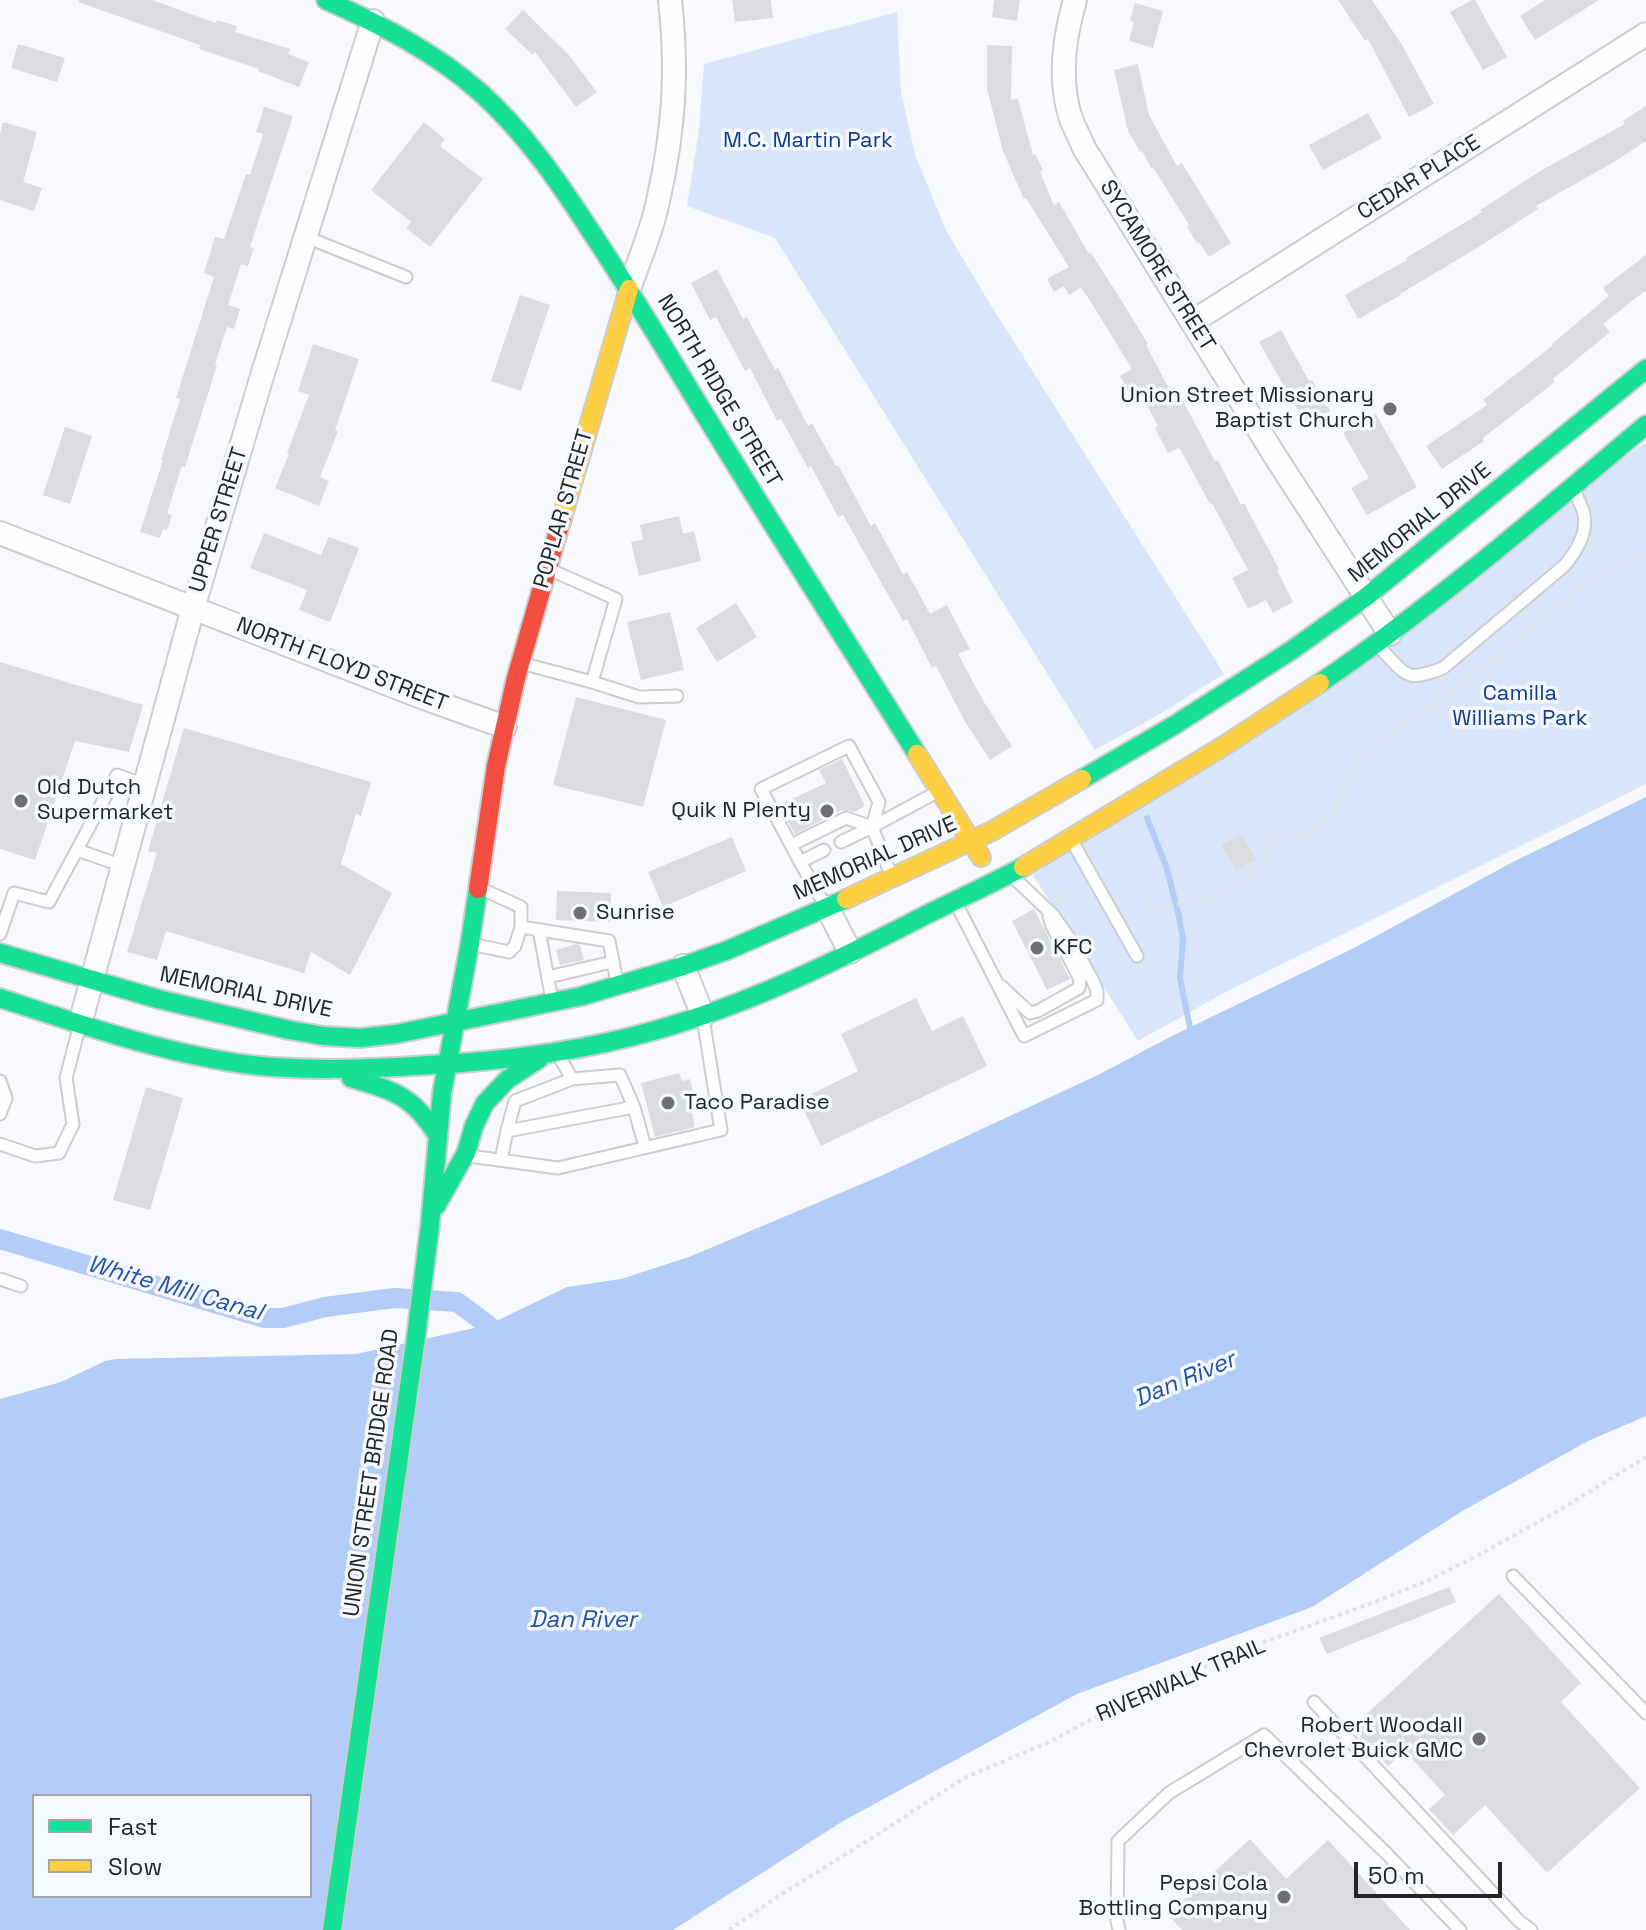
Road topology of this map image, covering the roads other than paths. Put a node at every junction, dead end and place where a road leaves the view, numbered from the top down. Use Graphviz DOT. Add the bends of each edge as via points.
graph roads {
  1 [pos="326,0"];
  2 [pos="670,0"];
  3 [pos="1075,0"];
  4 [pos="373,21"];
  5 [pos="1646,34"];
  6 [pos="306,237"];
  7 [pos="406,277"];
  8 [pos="629,289"];
  9 [pos="1192,322"];
  10 [pos="1646,369"];
  11 [pos="1646,425"];
  12 [pos="1573,486"];
  13 [pos="0,533"];
  14 [pos="547,569"];
  15 [pos="1366,597"];
  16 [pos="193,608"];
  17 [pos="1383,639"];
  18 [pos="520,662"];
  19 [pos="592,682"];
  20 [pos="677,696"];
  21 [pos="505,727"];
  22 [pos="145,785"];
  23 [pos="939,791"];
  24 [pos="872,827"];
  25 [pos="1070,838"];
  26 [pos="841,842"];
  27 [pos="971,842"];
  28 [pos="791,845"];
  29 [pos="77,850"];
  30 [pos="824,850"];
  31 [pos="882,853"];
  32 [pos="800,862"];
  33 [pos="123,866"];
  34 [pos="1003,877"];
  35 [pos="892,879"];
  36 [pos="814,886"];
  37 [pos="478,887"];
  38 [pos="955,901"];
  39 [pos="827,907"];
  40 [pos="1048,909"];
  41 [pos="521,927"];
  42 [pos="539,930"];
  43 [pos="0,934"];
  44 [pos="470,943"];
  45 [pos="850,952"];
  46 [pos="0,953"];
  47 [pos="1137,956"];
  48 [pos="612,962"];
  49 [pos="683,966"];
  50 [pos="548,977"];
  51 [pos="995,980"];
  52 [pos="92,981"];
  53 [pos="618,987"];
  54 [pos="0,998"];
  55 [pos="553,1002"];
  56 [pos="703,1016"];
  57 [pos="455,1022"];
  58 [pos="80,1024"];
  59 [pos="554,1052"];
  60 [pos="447,1064"];
  61 [pos="321,1069"];
  62 [pos="572,1079"];
  63 [pos="0,1081"];
  64 [pos="634,1107"];
  65 [pos="0,1114"];
  66 [pos="507,1131"];
  67 [pos="438,1136"];
  68 [pos="0,1144"];
  69 [pos="645,1147"];
  70 [pos="464,1156"];
  71 [pos="501,1160"];
  72 [pos="430,1220"];
  73 [pos="0,1279"];
  74 [pos="21,1286"];
  75 [pos="1513,1576"];
  76 [pos="1314,1702"];
  77 [pos="1646,1713"];
  78 [pos="332,1930"];
  79 [pos="1119,1930"];
  80 [pos="1460,1930"];
  81 [pos="1531,1930"];
  1 -- 4 [label="main road, NORTH RIDGE STREET"];
  2 -- 8 [label="street, POPLAR STREET" via="675,89 669,141 658,204"];
  3 -- 9 [label="street, SYCAMORE STREET" via="1064,54 1071,118 1084,148"];
  4 -- 6 [label="street, UPPER STREET"];
  4 -- 8 [label="main road, NORTH RIDGE STREET" via="451,68 518,130"];
  5 -- 9 [label="street, CEDAR PLACE"];
  6 -- 7 [label="lane"];
  6 -- 16 [label="street, UPPER STREET"];
  8 -- 14 [label="main road, POPLAR STREET"];
  8 -- 23 [label="main road, NORTH RIDGE STREET"];
  9 -- 15 [label="street, SYCAMORE STREET"];
  10 -- 15 [label="main road, MEMORIAL DRIVE"];
  11 -- 12 [label="main road"];
  12 -- 17 [label="main road"];
  12 -- 17 [label="lane" via="1584,514 1578,549 1443,668 1411,677"];
  13 -- 16 [label="street, NORTH FLOYD STREET"];
  14 -- 18 [label="main road, POPLAR STREET"];
  14 -- 19 [label="lane" via="616,599"];
  15 -- 17 [label="street, SYCAMORE STREET"];
  15 -- 27 [label="main road, MEMORIAL DRIVE" via="1173,726"];
  16 -- 21 [label="street, NORTH FLOYD STREET"];
  16 -- 22 [label="street, UPPER STREET"];
  17 -- 25 [label="main road" via="1219,750"];
  18 -- 19 [label="lane"];
  18 -- 21 [label="main road, POPLAR STREET"];
  19 -- 20 [label="lane" via="639,697"];
  21 -- 37 [label="main road, POPLAR STREET"];
  22 -- 29 [label="lane" via="117,775"];
  22 -- 33 [label="street, UPPER STREET"];
  23 -- 24 [label="lane"];
  23 -- 27 [label="main road, NORTH RIDGE STREET"];
  24 -- 26 [label="lane"];
  24 -- 28 [label="lane" via="846,818"];
  24 -- 28 [label="lane" via="879,802 849,746 761,789"];
  24 -- 31 [label="lane"];
  25 -- 34 [label="main road"];
  25 -- 47 [label="lane"];
  27 -- 34 [label="main road, NORTH RIDGE STREET"];
  27 -- 35 [label="main road, MEMORIAL DRIVE"];
  28 -- 32 [label="lane"];
  29 -- 33 [label="lane"];
  29 -- 43 [label="lane" via="49,902 14,893"];
  30 -- 32 [label="lane"];
  31 -- 35 [label="lane"];
  31 -- 36 [label="lane"];
  32 -- 36 [label="lane"];
  33 -- 52 [label="street, UPPER STREET"];
  34 -- 38 [label="main road"];
  34 -- 40 [label="lane"];
  35 -- 39 [label="main road, MEMORIAL DRIVE"];
  36 -- 39 [label="lane"];
  37 -- 41 [label="lane" via="521,907"];
  37 -- 44 [label="main road, POPLAR STREET"];
  38 -- 45 [label="main road"];
  38 -- 51 [label="lane"];
  39 -- 45 [label="street"];
  39 -- 49 [label="main road, MEMORIAL DRIVE"];
  40 -- 51 [label="lane" via="1080,979 1079,988 1030,1013"];
  40 -- 51 [label="lane" via="1093,981 1097,1000 1024,1036"];
  41 -- 42 [label="lane"];
  41 -- 44 [label="lane" via="509,952"];
  42 -- 48 [label="lane" via="609,941"];
  42 -- 50 [label="lane"];
  44 -- 57 [label="main road, POPLAR STREET"];
  45 -- 56 [label="main road"];
  46 -- 52 [label="main road, MEMORIAL DRIVE"];
  48 -- 50 [label="lane"];
  48 -- 53 [label="lane"];
  49 -- 53 [label="main road, MEMORIAL DRIVE"];
  49 -- 56 [label="street"];
  50 -- 55 [label="lane"];
  52 -- 57 [label="main road, MEMORIAL DRIVE" via="324,1036 360,1038"];
  52 -- 58 [label="street, UPPER STREET"];
  53 -- 55 [label="main road, MEMORIAL DRIVE"];
  54 -- 58 [label="main road"];
  55 -- 57 [label="main road, MEMORIAL DRIVE"];
  56 -- 59 [label="main road"];
  56 -- 69 [label="lane" via="721,1130"];
  57 -- 60 [label="main road, UNION STREET BRIDGE ROAD"];
  58 -- 61 [label="main road" via="225,1061"];
  58 -- 68 [label="lane" via="66,1078 73,1124 59,1153 35,1156"];
  59 -- 60 [label="main road"];
  59 -- 62 [label="lane"];
  59 -- 70 [label="main road" via="496,1089 482,1106"];
  60 -- 61 [label="main road"];
  60 -- 67 [label="main road, UNION STREET BRIDGE ROAD"];
  61 -- 67 [label="main road" via="393,1090 426,1115"];
  62 -- 64 [label="lane" via="620,1075"];
  62 -- 66 [label="lane" via="515,1101"];
  63 -- 65 [label="lane" via="6,1098"];
  64 -- 66 [label="lane"];
  64 -- 69 [label="lane"];
  66 -- 71 [label="lane"];
  67 -- 72 [label="main road, UNION STREET BRIDGE ROAD"];
  69 -- 71 [label="lane" via="558,1168"];
  70 -- 71 [label="lane"];
  70 -- 72 [label="main road"];
  72 -- 78 [label="main road, UNION STREET BRIDGE ROAD"];
  73 -- 74 [label="lane"];
  75 -- 77 [label="lane"];
  76 -- 81 [label="lane"];
  79 -- 80 [label="lane" via="1118,1841 1169,1793 1264,1735"];
}
